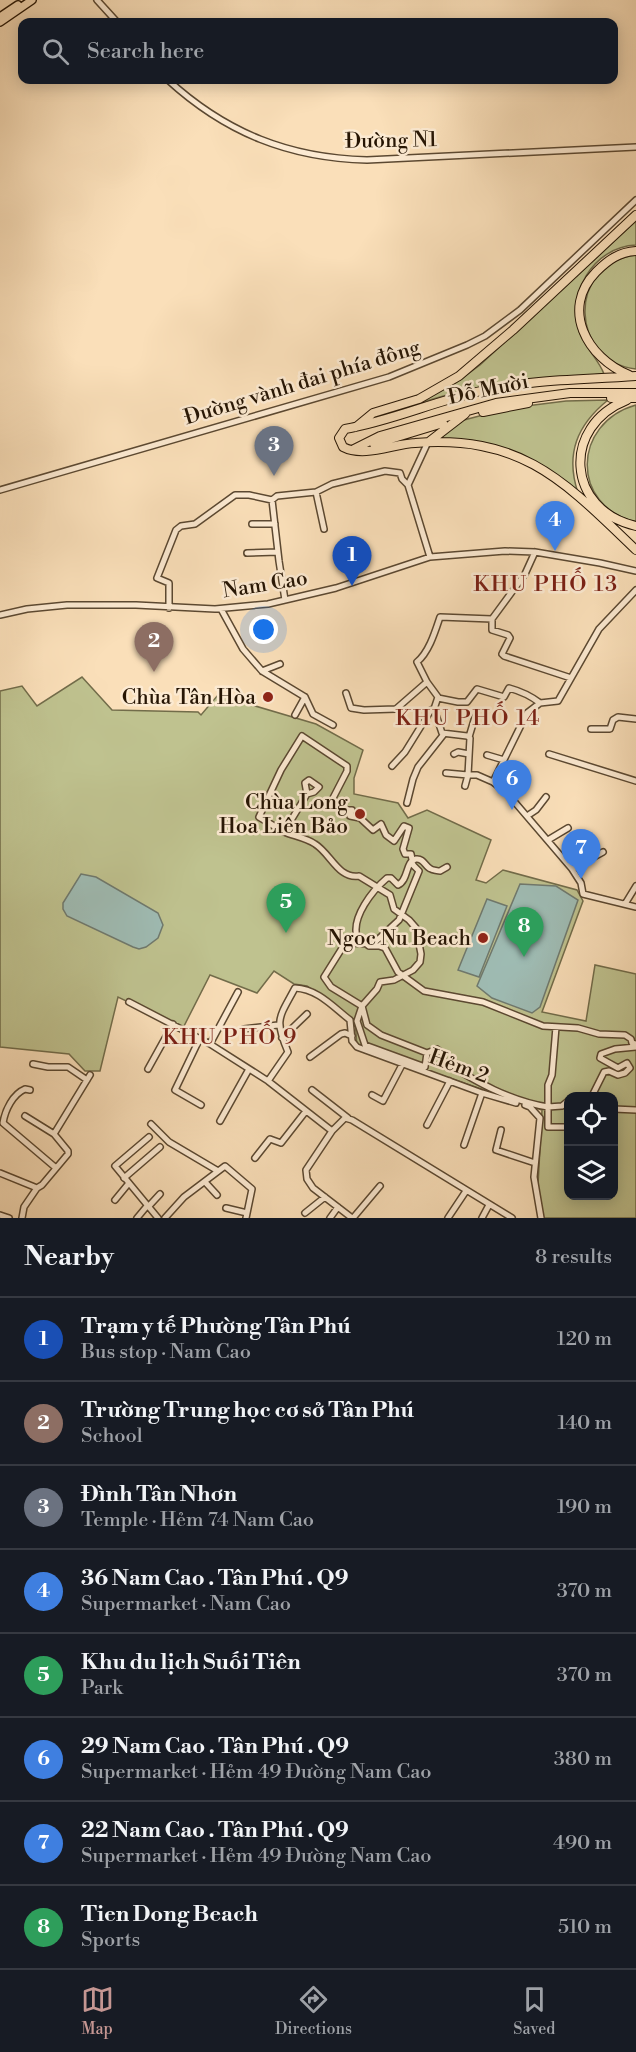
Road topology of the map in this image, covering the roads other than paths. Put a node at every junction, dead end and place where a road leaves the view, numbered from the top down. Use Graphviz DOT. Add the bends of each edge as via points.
graph roads {
  1 [pos="25,0"];
  2 [pos="32,0"];
  3 [pos="97,0"];
  4 [pos="0,17"];
  5 [pos="113,18"];
  6 [pos="0,22"];
  7 [pos="173,84"];
  8 [pos="636,147"];
  9 [pos="636,200"];
  10 [pos="636,215"];
  11 [pos="636,251"];
  12 [pos="635,378"];
  13 [pos="635,396"];
  14 [pos="471,410"];
  15 [pos="460,417"];
  16 [pos="356,427"];
  17 [pos="429,442"];
  18 [pos="353,450"];
  19 [pos="362,450"];
  20 [pos="408,485"];
  21 [pos="0,490"];
  22 [pos="316,492"];
  23 [pos="272,500"];
  24 [pos="252,524"];
  25 [pos="275,524"];
  26 [pos="636,526"];
  27 [pos="324,529"];
  28 [pos="636,550"];
  29 [pos="278,552"];
  30 [pos="535,552"];
  31 [pos="247,553"];
  32 [pos="636,556"];
  33 [pos="430,557"];
  34 [pos="636,571"];
  35 [pos="636,590"];
  36 [pos="285,600"];
  37 [pos="169,608"];
  38 [pos="221,609"];
  39 [pos="0,615"];
  40 [pos="492,619"];
  41 [pos="280,664"];
  42 [pos="262,671"];
  43 [pos="571,678"];
  44 [pos="427,682"];
  45 [pos="346,693"];
  46 [pos="305,697"];
  47 [pos="438,698"];
  48 [pos="540,703"];
  49 [pos="432,709"];
  50 [pos="295,715"];
  51 [pos="475,717"];
  52 [pos="636,719"];
  53 [pos="333,725"];
  54 [pos="591,729"];
  55 [pos="444,734"];
  56 [pos="469,737"];
  57 [pos="454,753"];
  58 [pos="469,754"];
  59 [pos="549,754"];
  60 [pos="487,755"];
  61 [pos="504,760"];
  62 [pos="392,766"];
  63 [pos="446,773"];
  64 [pos="468,775"];
  65 [pos="636,781"];
  66 [pos="494,782"];
  67 [pos="465,786"];
  68 [pos="307,794"];
  69 [pos="546,797"];
  70 [pos="407,803"];
  71 [pos="527,816"];
  72 [pos="568,828"];
  73 [pos="284,832"];
  74 [pos="548,840"];
  75 [pos="603,852"];
  76 [pos="413,860"];
  77 [pos="447,867"];
  78 [pos="572,869"];
  79 [pos="636,886"];
  80 [pos="378,888"];
  81 [pos="625,904"];
  82 [pos="636,906"];
  83 [pos="401,914"];
  84 [pos="366,945"];
  85 [pos="403,975"];
  86 [pos="238,992"];
  87 [pos="129,1002"];
  88 [pos="362,1006"];
  89 [pos="307,1014"];
  90 [pos="173,1024"];
  91 [pos="278,1025"];
  92 [pos="556,1027"];
  93 [pos="244,1029"];
  94 [pos="352,1036"];
  95 [pos="200,1038"];
  96 [pos="282,1038"];
  97 [pos="210,1044"];
  98 [pos="636,1045"];
  99 [pos="427,1053"];
  100 [pos="310,1057"];
  101 [pos="403,1063"];
  102 [pos="33,1064"];
  103 [pos="148,1069"];
  104 [pos="249,1069"];
  105 [pos="268,1081"];
  106 [pos="450,1081"];
  107 [pos="30,1090"];
  108 [pos="312,1090"];
  109 [pos="596,1092"];
  110 [pos="482,1093"];
  111 [pos="372,1095"];
  112 [pos="564,1104"];
  113 [pos="201,1105"];
  114 [pos="548,1107"];
  115 [pos="618,1109"];
  116 [pos="636,1110"];
  117 [pos="306,1111"];
  118 [pos="25,1116"];
  119 [pos="348,1118"];
  120 [pos="220,1121"];
  121 [pos="151,1124"];
  122 [pos="427,1125"];
  123 [pos="564,1127"];
  124 [pos="332,1131"];
  125 [pos="501,1131"];
  126 [pos="54,1134"];
  127 [pos="148,1137"];
  128 [pos="464,1145"];
  129 [pos="160,1147"];
  130 [pos="255,1158"];
  131 [pos="535,1163"];
  132 [pos="56,1168"];
  133 [pos="218,1171"];
  134 [pos="0,1173"];
  135 [pos="124,1178"];
  136 [pos="206,1182"];
  137 [pos="129,1184"];
  138 [pos="380,1186"];
  139 [pos="37,1188"];
  140 [pos="466,1191"];
  141 [pos="160,1194"];
  142 [pos="217,1195"];
  143 [pos="325,1197"];
  144 [pos="115,1200"];
  145 [pos="489,1205"];
  146 [pos="147,1206"];
  147 [pos="338,1207"];
  148 [pos="226,1208"];
  149 [pos="305,1213"];
  150 [pos="0,1215"];
  151 [pos="247,1215"];
  152 [pos="9,1218"];
  153 [pos="22,1218"];
  154 [pos="137,1218"];
  155 [pos="158,1218"];
  156 [pos="165,1218"];
  157 [pos="330,1218"];
  158 [pos="351,1218"];
  159 [pos="448,1218"];
  160 [pos="482,1218"];
  161 [pos="512,1218"];
  162 [pos="541,1218"];
  1 -- 4 [label="main road"];
  2 -- 6 [label="main road"];
  3 -- 5 [label="street"];
  7 -- 8 [label="street, Đường N1" via="202,108 245,134 314,155 342,159"];
  9 -- 21 [label="street, Đường vành đai phía đông" via="536,296 485,336 467,345 389,377"];
  10 -- 16 [label="highway" via="459,376 419,399 373,413"];
  11 -- 12 [label="highway" via="619,254 604,263 584,288 580,303 582,328 594,351 612,368"];
  12 -- 16 [label="highway, Đỗ Mười" via="504,391"];
  13 -- 14 [label="highway, Đỗ Mười" via="550,395"];
  13 -- 15 [label="highway, Đỗ Mười" via="554,399"];
  13 -- 26 [label="highway" via="611,407 590,428 582,447 580,470 594,501 618,520"];
  14 -- 15 [label="highway"];
  14 -- 18 [label="highway, Đỗ Mười" via="380,435"];
  15 -- 17 [label="highway"];
  15 -- 19 [label="highway, Đỗ Mười" via="379,441"];
  16 -- 18 [label="highway" via="345,429 339,438 343,447"];
  17 -- 19 [label="highway"];
  17 -- 20 [label="street"];
  17 -- 28 [label="highway" via="481,445 532,464 568,487"];
  17 -- 32 [label="highway" via="492,451 540,471 569,491"];
  18 -- 19 [label="highway, Đỗ Mười"];
  20 -- 22 [label="street" via="400,473 385,471"];
  20 -- 33 [label="street"];
  22 -- 23 [label="street" via="277,496"];
  22 -- 27 [label="street"];
  23 -- 25 [label="street"];
  23 -- 37 [label="street" via="235,495 195,524 176,531 157,578 169,583"];
  24 -- 25 [label="street"];
  25 -- 29 [label="street"];
  29 -- 31 [label="street"];
  29 -- 36 [label="street"];
  30 -- 33 [label="street, Nam Cao"];
  30 -- 34 [label="street, Nam Cao"];
  30 -- 40 [label="street" via="525,574"];
  33 -- 36 [label="street, Nam Cao"];
  35 -- 43 [label="street" via="599,629"];
  36 -- 38 [label="street, Nam Cao"];
  37 -- 38 [label="street, Nam Cao"];
  37 -- 39 [label="street, Nam Cao" via="67,605"];
  38 -- 42 [label="street" via="243,649"];
  40 -- 43 [label="street" via="492,630 510,638 504,656"];
  40 -- 44 [label="street" via="440,617 417,662"];
  41 -- 42 [label="street"];
  42 -- 46 [label="street"];
  43 -- 48 [label="street" via="558,701"];
  44 -- 45 [label="street" via="396,709 351,708"];
  44 -- 47 [label="street"];
  46 -- 50 [label="street"];
  46 -- 53 [label="street" via="313,714"];
  47 -- 48 [label="street" via="467,702 477,689 504,697 509,688"];
  47 -- 49 [label="street"];
  48 -- 61 [label="street" via="527,713"];
  49 -- 55 [label="street"];
  49 -- 62 [label="street"];
  51 -- 56 [label="street"];
  52 -- 54 [label="street" via="618,717 610,729"];
  55 -- 56 [label="street"];
  55 -- 70 [label="street" via="418,767"];
  56 -- 58 [label="street"];
  57 -- 58 [label="street"];
  58 -- 64 [label="street"];
  59 -- 65 [label="street"];
  60 -- 61 [label="street"];
  61 -- 66 [label="street"];
  63 -- 64 [label="street"];
  64 -- 66 [label="street"];
  64 -- 67 [label="street"];
  66 -- 71 [label="street"];
  68 -- 73 [label="street"];
  69 -- 71 [label="street"];
  71 -- 74 [label="street"];
  72 -- 74 [label="street"];
  73 -- 76 [label="street" via="259,817 302,736 347,766 332,800 342,810 352,810 350,816 360,818 368,828 373,830 381,824 394,841 404,826 409,828 403,849"];
  73 -- 80 [label="street" via="313,842 341,871"];
  74 -- 78 [label="street"];
  75 -- 78 [label="street"];
  76 -- 77 [label="street" via="423,861 431,870"];
  76 -- 80 [label="street" via="402,884 387,878"];
  76 -- 83 [label="street" via="417,876"];
  78 -- 81 [label="street" via="583,894"];
  79 -- 81 [label="street"];
  80 -- 83 [label="street" via="390,895 394,909"];
  80 -- 84 [label="street" via="363,905 356,926 357,937"];
  81 -- 82 [label="street"];
  83 -- 84 [label="street" via="377,942"];
  83 -- 85 [label="street" via="416,928 421,954 420,962"];
  84 -- 85 [label="street" via="384,948"];
  84 -- 88 [label="street" via="344,945 324,977 331,987"];
  85 -- 88 [label="street" via="380,982"];
  85 -- 92 [label="street" via="424,991 466,998 543,1026"];
  86 -- 97 [label="street"];
  87 -- 90 [label="street"];
  88 -- 99 [label="street" via="367,1025 381,1035"];
  88 -- 99 [label="street" via="357,1022 365,1045 425,1067"];
  89 -- 96 [label="street"];
  90 -- 95 [label="street"];
  90 -- 103 [label="street"];
  91 -- 93 [label="street"];
  91 -- 94 [label="street, Hẻm 2" via="295,988 307,988 350,1020"];
  91 -- 96 [label="street"];
  92 -- 98 [label="street" via="625,1035"];
  92 -- 114 [label="street"];
  94 -- 100 [label="street" via="341,1034"];
  94 -- 101 [label="street, Hẻm 2" via="357,1047"];
  95 -- 97 [label="street"];
  95 -- 113 [label="street" via="175,1090"];
  96 -- 105 [label="street" via="288,1052"];
  97 -- 104 [label="street"];
  98 -- 109 [label="street" via="601,1054 605,1062 618,1068 627,1063 630,1068 618,1075 603,1072"];
  99 -- 114 [label="street" via="437,1049 444,1062 476,1081 516,1100"];
  101 -- 106 [label="street, Hẻm 2"];
  101 -- 111 [label="street" via="383,1101"];
  102 -- 126 [label="street" via="68,1067 88,1077"];
  104 -- 105 [label="street"];
  104 -- 120 [label="street"];
  105 -- 117 [label="street"];
  106 -- 110 [label="street, Hẻm 2"];
  106 -- 122 [label="street"];
  107 -- 132 [label="street" via="16,1095 3,1123"];
  108 -- 119 [label="street"];
  110 -- 128 [label="street"];
  110 -- 131 [label="street, Hẻm 2" via="530,1107 538,1114"];
  112 -- 114 [label="street"];
  114 -- 123 [label="street" via="548,1127"];
  115 -- 116 [label="street"];
  117 -- 124 [label="street"];
  117 -- 130 [label="street" via="281,1143 270,1139"];
  118 -- 126 [label="street"];
  119 -- 124 [label="street"];
  119 -- 140 [label="street"];
  121 -- 133 [label="street" via="169,1142"];
  124 -- 143 [label="street" via="306,1170 313,1188"];
  125 -- 131 [label="street" via="496,1150"];
  126 -- 132 [label="street" via="68,1153"];
  127 -- 135 [label="street" via="116,1166"];
  129 -- 135 [label="street"];
  131 -- 162 [label="street, Hẻm 2"];
  132 -- 139 [label="street"];
  133 -- 136 [label="street"];
  133 -- 151 [label="street" via="225,1166 252,1190"];
  134 -- 139 [label="street"];
  135 -- 137 [label="street"];
  136 -- 142 [label="street"];
  136 -- 156 [label="street" via="184,1197"];
  137 -- 144 [label="street"];
  137 -- 146 [label="street"];
  138 -- 158 [label="street"];
  139 -- 153 [label="street" via="24,1207"];
  140 -- 145 [label="street"];
  140 -- 159 [label="street"];
  141 -- 146 [label="street"];
  143 -- 147 [label="street"];
  143 -- 149 [label="street"];
  145 -- 160 [label="street"];
  145 -- 161 [label="street"];
  146 -- 154 [label="street"];
  146 -- 155 [label="street"];
  147 -- 157 [label="street"];
  147 -- 158 [label="street"];
  148 -- 151 [label="street"];
  150 -- 152 [label="street"];
}
